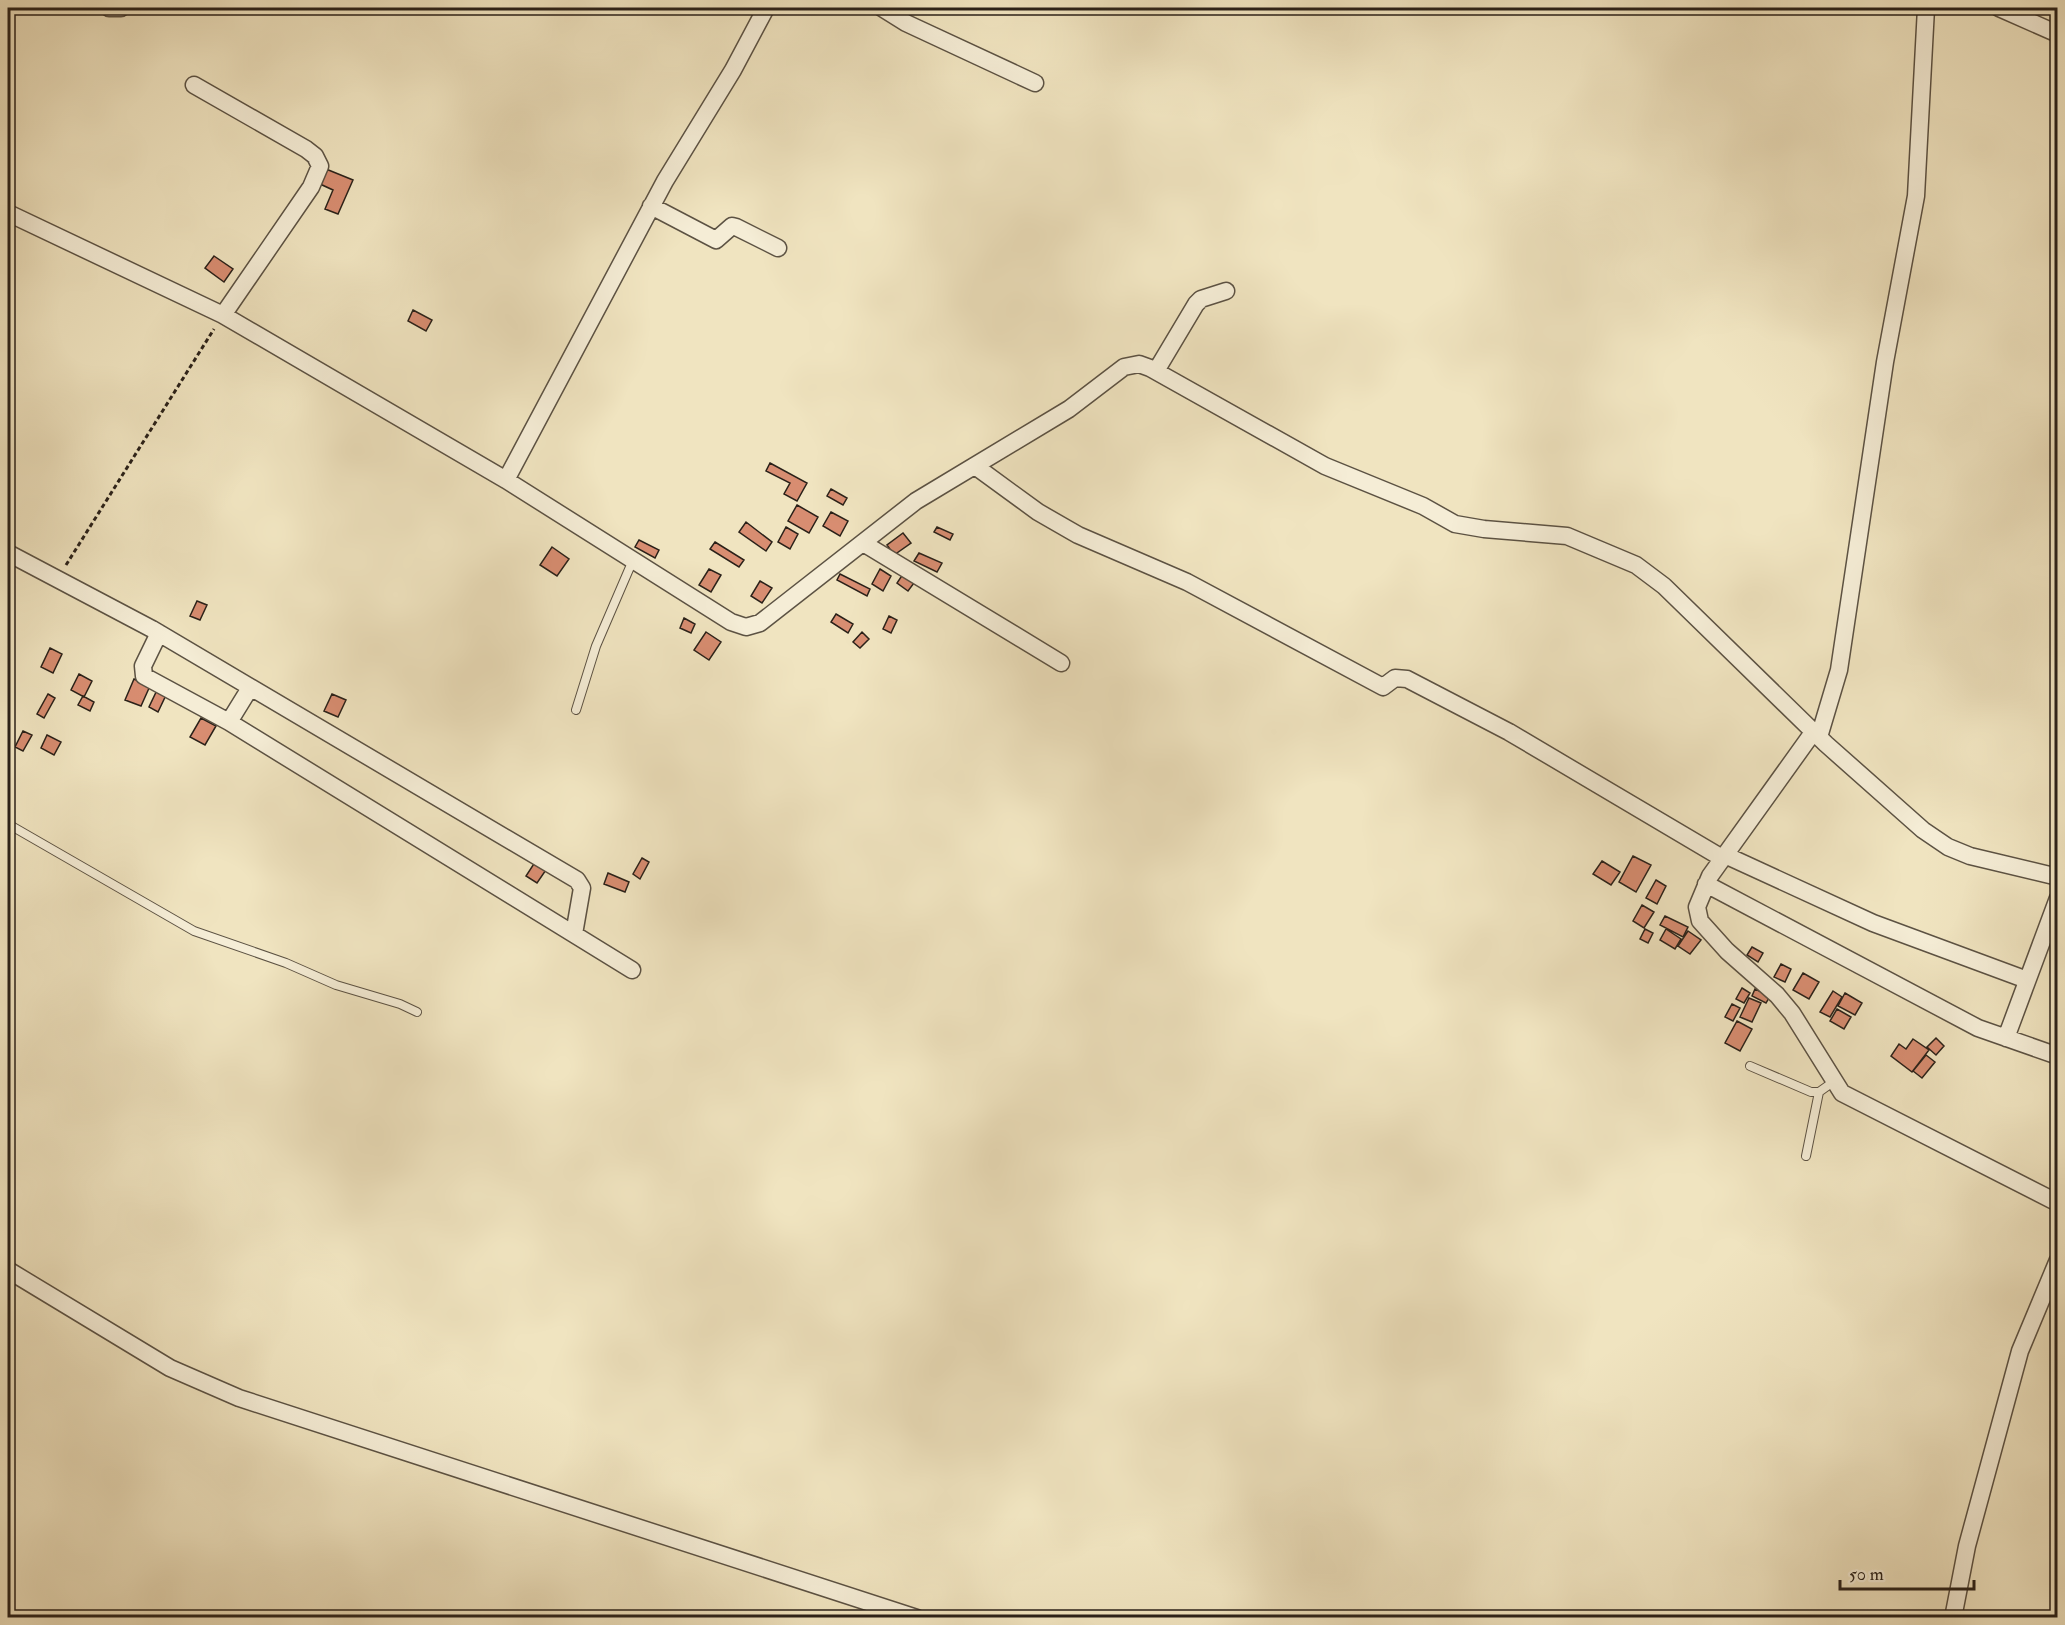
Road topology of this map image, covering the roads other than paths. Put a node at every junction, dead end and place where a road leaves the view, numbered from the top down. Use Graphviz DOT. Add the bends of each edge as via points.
graph roads {
  1 [pos="109,8"];
  2 [pos="121,8"];
  3 [pos="766,8"];
  4 [pos="882,8"];
  5 [pos="1926,8"];
  6 [pos="2000,8"];
  7 [pos="2058,34"];
  8 [pos="1035,83"];
  9 [pos="194,85"];
  10 [pos="651,206"];
  11 [pos="8,213"];
  12 [pos="778,248"];
  13 [pos="1226,291"];
  14 [pos="223,315"];
  15 [pos="1156,371"];
  16 [pos="975,466"];
  17 [pos="506,480"];
  18 [pos="863,543"];
  19 [pos="8,554"];
  20 [pos="633,560"];
  21 [pos="159,633"];
  22 [pos="1061,663"];
  23 [pos="250,688"];
  24 [pos="576,710"];
  25 [pos="229,722"];
  26 [pos="1816,734"];
  27 [pos="8,824"];
  28 [pos="1724,857"];
  29 [pos="2058,877"];
  30 [pos="1706,884"];
  31 [pos="2058,898"];
  32 [pos="574,934"];
  33 [pos="632,970"];
  34 [pos="2027,981"];
  35 [pos="417,1012"];
  36 [pos="2006,1038"];
  37 [pos="2058,1056"];
  38 [pos="1750,1066"];
  39 [pos="1826,1087"];
  40 [pos="1806,1156"];
  41 [pos="2058,1203"];
  42 [pos="2058,1260"];
  43 [pos="8,1270"];
  44 [pos="917,1617"];
  45 [pos="1953,1617"];
  1 -- 2 [label="street"];
  3 -- 10 [label="street"];
  4 -- 8 [label="street"];
  5 -- 26 [label="street" via="1916,196 1885,362 1839,670"];
  6 -- 7 [label="street"];
  9 -- 14 [label="street" via="306,149 319,160 320,166 311,187"];
  10 -- 12 [label="street" via="716,240 736,226"];
  10 -- 17 [label="street"];
  11 -- 14 [label="street"];
  13 -- 15 [label="street" via="1196,304"];
  14 -- 17 [label="street"];
  15 -- 16 [label="street" via="1139,364 1124,367 1069,409"];
  15 -- 26 [label="street" via="1325,466 1406,498 1455,524 1567,536 1636,565 1664,586"];
  16 -- 18 [label="street" via="916,501"];
  16 -- 28 [label="street" via="1061,525 1187,582 1383,687 1395,678 1407,679 1509,732"];
  17 -- 20 [label="street"];
  18 -- 20 [label="street" via="760,623 746,627 731,622"];
  18 -- 22 [label="street"];
  19 -- 21 [label="street"];
  20 -- 24 [label="lane" via="596,646"];
  21 -- 23 [label="street"];
  21 -- 25 [label="street" via="143,666 144,676"];
  23 -- 25 [label="street"];
  23 -- 32 [label="street" via="578,880 582,888"];
  25 -- 32 [label="street"];
  26 -- 28 [label="street"];
  26 -- 29 [label="street" via="1923,830 1948,847"];
  27 -- 35 [label="lane" via="194,931"];
  28 -- 30 [label="street"];
  28 -- 34 [label="street" via="1873,923"];
  30 -- 36 [label="street" via="1978,1028"];
  30 -- 39 [label="street" via="1697,907 1700,921 1792,1012"];
  31 -- 34 [label="street"];
  32 -- 33 [label="street"];
  34 -- 36 [label="street"];
  36 -- 37 [label="street"];
  38 -- 39 [label="lane" via="1782,1081"];
  39 -- 40 [label="lane"];
  39 -- 41 [label="street"];
  42 -- 45 [label="street" via="2020,1351 1966,1546"];
  43 -- 44 [label="street" via="171,1368 239,1398"];
}
